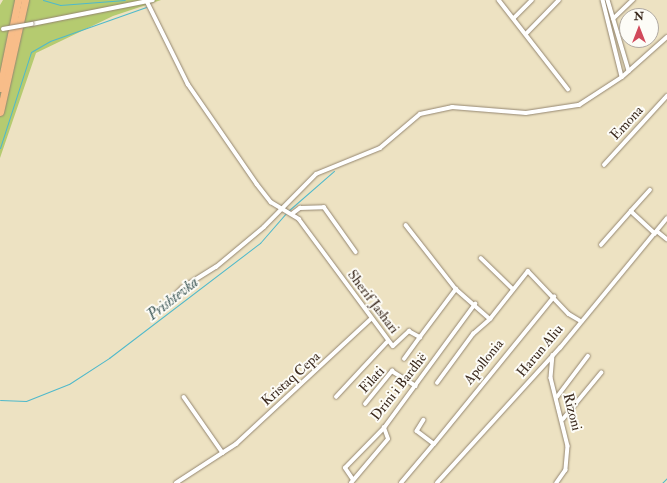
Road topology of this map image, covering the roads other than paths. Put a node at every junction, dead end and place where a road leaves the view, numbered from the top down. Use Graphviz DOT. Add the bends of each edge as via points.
graph roads {
  1 [pos="18,0"];
  2 [pos="25,0"];
  3 [pos="154,0"];
  4 [pos="499,0"];
  5 [pos="532,0"];
  6 [pos="558,0"];
  7 [pos="603,0"];
  8 [pos="608,0"];
  9 [pos="633,0"];
  10 [pos="147,1"];
  11 [pos="514,18"];
  12 [pos="613,19"];
  13 [pos="1,30"];
  14 [pos="526,34"];
  15 [pos="616,37"];
  16 [pos="667,37"];
  17 [pos="629,71"];
  18 [pos="622,76"];
  19 [pos="0,88"];
  20 [pos="568,89"];
  21 [pos="667,96"];
  22 [pos="0,112"];
  23 [pos="604,165"];
  24 [pos="650,190"];
  25 [pos="279,208"];
  26 [pos="630,211"];
  27 [pos="290,214"];
  28 [pos="667,218"];
  29 [pos="406,225"];
  30 [pos="656,232"];
  31 [pos="667,239"];
  32 [pos="601,245"];
  33 [pos="356,252"];
  34 [pos="481,258"];
  35 [pos="456,289"];
  36 [pos="513,289"];
  37 [pos="554,297"];
  38 [pos="475,304"];
  39 [pos="162,309"];
  40 [pos="371,319"];
  41 [pos="490,319"];
  42 [pos="579,320"];
  43 [pos="420,337"];
  44 [pos="388,340"];
  45 [pos="553,355"];
  46 [pos="588,356"];
  47 [pos="404,359"];
  48 [pos="601,372"];
  49 [pos="437,383"];
  50 [pos="416,386"];
  51 [pos="184,397"];
  52 [pos="336,397"];
  53 [pos="557,397"];
  54 [pos="365,404"];
  55 [pos="564,419"];
  56 [pos="424,420"];
  57 [pos="384,428"];
  58 [pos="434,444"];
  59 [pos="223,453"];
  60 [pos="352,482"];
  61 [pos="176,483"];
  62 [pos="402,483"];
  63 [pos="437,483"];
  64 [pos="557,483"];
  1 -- 19 [label="highway"];
  2 -- 22 [label="highway"];
  3 -- 10 [label="street"];
  4 -- 11 [label="street"];
  5 -- 11 [label="street"];
  6 -- 14 [label="street"];
  7 -- 15 [label="street"];
  8 -- 12 [label="street"];
  9 -- 12 [label="street"];
  10 -- 13 [label="street, bridge"];
  10 -- 25 [label="street" via="188,84 267,197"];
  11 -- 14 [label="street"];
  12 -- 15 [label="street"];
  14 -- 20 [label="street"];
  15 -- 17 [label="street"];
  15 -- 18 [label="street"];
  16 -- 17 [label="street"];
  17 -- 18 [label="street"];
  18 -- 25 [label="street" via="593,98 571,107 526,113 452,106 420,114 380,148 316,174"];
  21 -- 23 [label="street, Emona"];
  24 -- 26 [label="street"];
  25 -- 27 [label="street"];
  25 -- 39 [label="street" via="264,227 216,267 182,288"];
  26 -- 30 [label="street"];
  26 -- 32 [label="street"];
  27 -- 33 [label="street" via="300,208 324,207"];
  27 -- 40 [label="street, Sherif Jashari" via="299,219"];
  28 -- 30 [label="street, Harun Aliu"];
  29 -- 35 [label="street"];
  30 -- 31 [label="street"];
  30 -- 42 [label="street, Harun Aliu"];
  34 -- 36 [label="street"];
  35 -- 38 [label="street"];
  35 -- 43 [label="street, Sherif Jashari"];
  36 -- 37 [label="street" via="529,271"];
  36 -- 41 [label="street"];
  37 -- 42 [label="street"];
  37 -- 58 [label="street, Apollonia"];
  38 -- 41 [label="street"];
  38 -- 50 [label="street, Drini i Bardhë"];
  40 -- 44 [label="street, Sherif Jashari"];
  40 -- 59 [label="street, Kristaq Cepa"];
  41 -- 49 [label="street" via="473,334"];
  42 -- 45 [label="street, Harun Aliu"];
  43 -- 44 [label="street, Sherif Jashari" via="409,330 393,346"];
  43 -- 47 [label="street"];
  44 -- 52 [label="street"];
  45 -- 53 [label="street, Rizoni" via="551,378"];
  45 -- 63 [label="street, Harun Aliu"];
  46 -- 53 [label="street"];
  48 -- 55 [label="street"];
  50 -- 54 [label="street, Filati" via="392,371"];
  50 -- 57 [label="street, Drini i Bardhë"];
  51 -- 59 [label="street"];
  53 -- 55 [label="street, Rizoni"];
  55 -- 64 [label="street, Rizoni" via="568,457 564,475"];
  56 -- 58 [label="street" via="416,431"];
  57 -- 60 [label="street" via="388,439"];
  57 -- 60 [label="street, Drini i Bardhë" via="345,468"];
  58 -- 62 [label="street, Apollonia"];
  59 -- 61 [label="street, Kristaq Cepa"];
}
